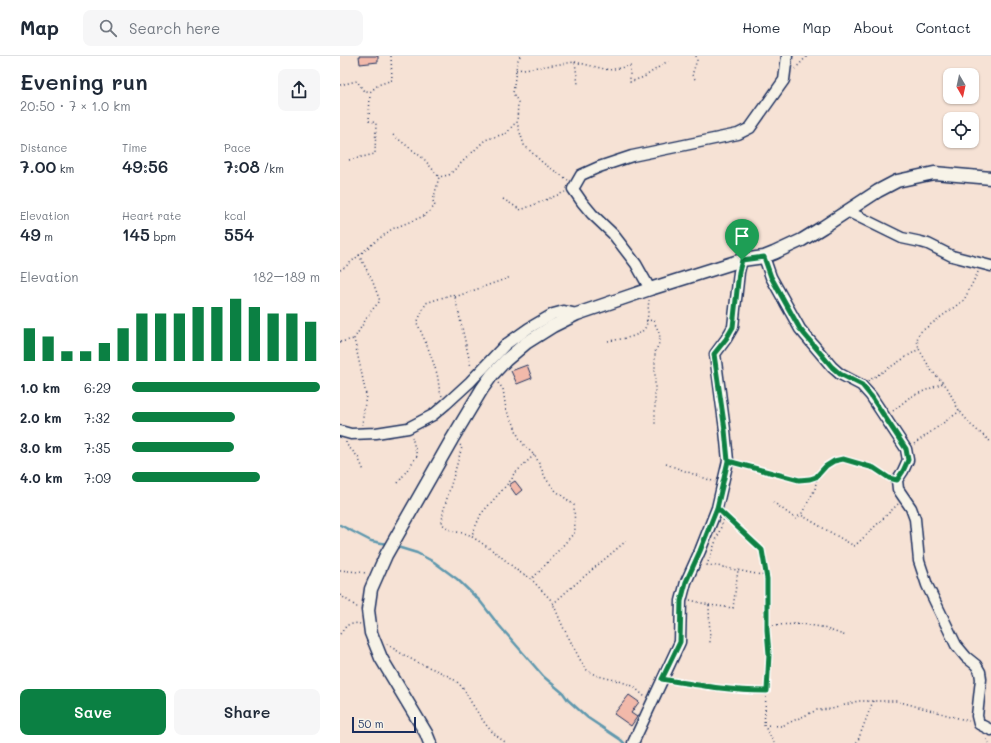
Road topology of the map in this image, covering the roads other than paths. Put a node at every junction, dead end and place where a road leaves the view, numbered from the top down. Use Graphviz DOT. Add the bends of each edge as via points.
graph roads {
  1 [pos="787,56"];
  2 [pos="991,178"];
  3 [pos="847,211"];
  4 [pos="764,257"];
  5 [pos="742,260"];
  6 [pos="986,265"];
  7 [pos="650,289"];
  8 [pos="577,314"];
  9 [pos="342,432"];
  10 [pos="991,730"];
  11 [pos="430,743"];
  12 [pos="633,743"];
  1 -- 7 [label="street" via="784,80 750,128 738,134 632,156 581,175 573,189 592,214 613,234 636,264"];
  2 -- 3 [label="street" via="934,173 897,181"];
  3 -- 4 [label="street" via="802,240"];
  3 -- 6 [label="street" via="902,238 928,244 952,256"];
  4 -- 5 [label="street"];
  4 -- 10 [label="street" via="771,277 800,329 832,367 862,385 906,449 908,460 897,480 898,489 915,519 919,561 927,585 956,645 976,664 980,672 982,680 977,716 979,724"];
  5 -- 7 [label="street"];
  5 -- 12 [label="street" via="733,327 714,354 728,461 717,508 686,582 682,598 680,642"];
  7 -- 8 [label="street"];
  8 -- 9 [label="street" via="564,311 553,314 529,328 505,345 474,378 433,415 409,427 376,433"];
  8 -- 11 [label="street" via="526,342 492,375 393,542 371,589 368,607 371,633 381,658"];
}
